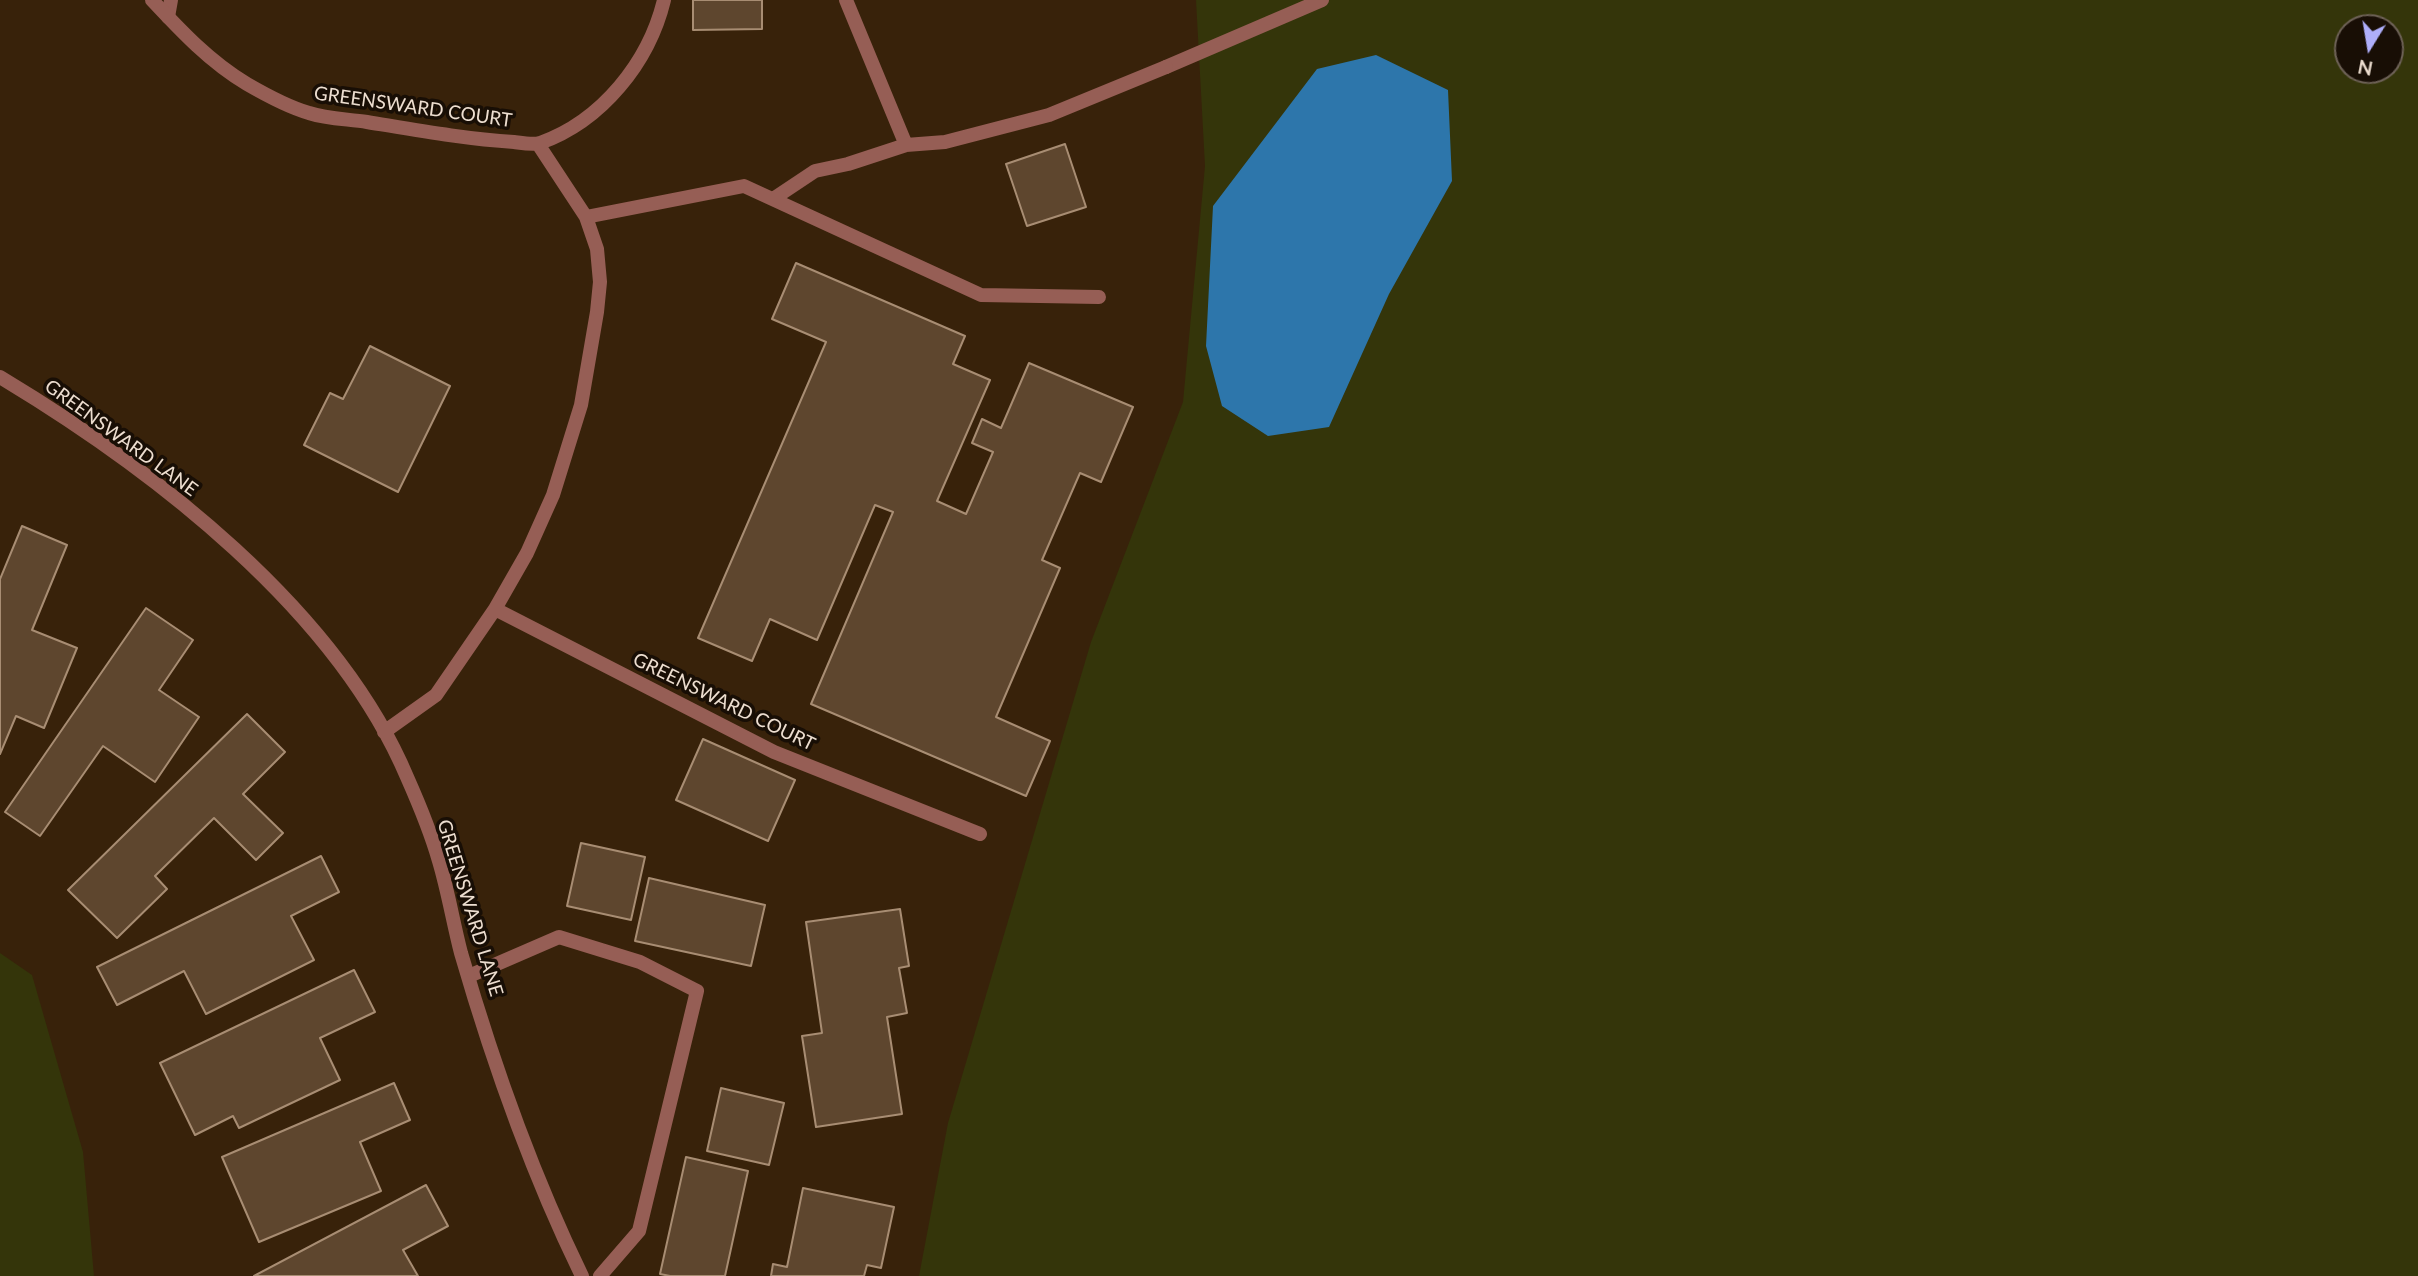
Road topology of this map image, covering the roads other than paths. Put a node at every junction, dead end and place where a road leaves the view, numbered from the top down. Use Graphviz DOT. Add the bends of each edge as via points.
graph roads {
  1 [pos="152,0"];
  2 [pos="171,0"];
  3 [pos="664,0"];
  4 [pos="846,0"];
  5 [pos="1322,0"];
  6 [pos="167,17"];
  7 [pos="538,144"];
  8 [pos="906,145"];
  9 [pos="772,199"];
  10 [pos="586,217"];
  11 [pos="1099,297"];
  12 [pos="0,377"];
  13 [pos="495,609"];
  14 [pos="384,732"];
  15 [pos="980,834"];
  16 [pos="469,976"];
  17 [pos="582,1276"];
  18 [pos="600,1276"];
  1 -- 6 [label="street, GREENSWARD COURT"];
  2 -- 6 [label="street"];
  3 -- 7 [label="street" via="648,46 629,75 581,122"];
  4 -- 8 [label="street"];
  5 -- 8 [label="street" via="1049,115 945,142"];
  6 -- 7 [label="street, GREENSWARD COURT" via="246,84 310,114"];
  7 -- 10 [label="street"];
  8 -- 9 [label="street" via="815,171"];
  9 -- 10 [label="street" via="744,186"];
  9 -- 11 [label="street" via="981,295"];
  10 -- 13 [label="street" via="597,249 600,282 581,405 553,495"];
  12 -- 14 [label="street, GREENSWARD LANE" via="141,472 232,547 297,611 352,681"];
  13 -- 14 [label="street" via="436,695"];
  13 -- 15 [label="street, GREENSWARD COURT" via="774,752"];
  14 -- 16 [label="street, GREENSWARD LANE" via="407,775 439,859"];
  16 -- 17 [label="street, GREENSWARD LANE" via="506,1090"];
  16 -- 18 [label="street" via="559,937 640,962 697,991 639,1231"];
}
